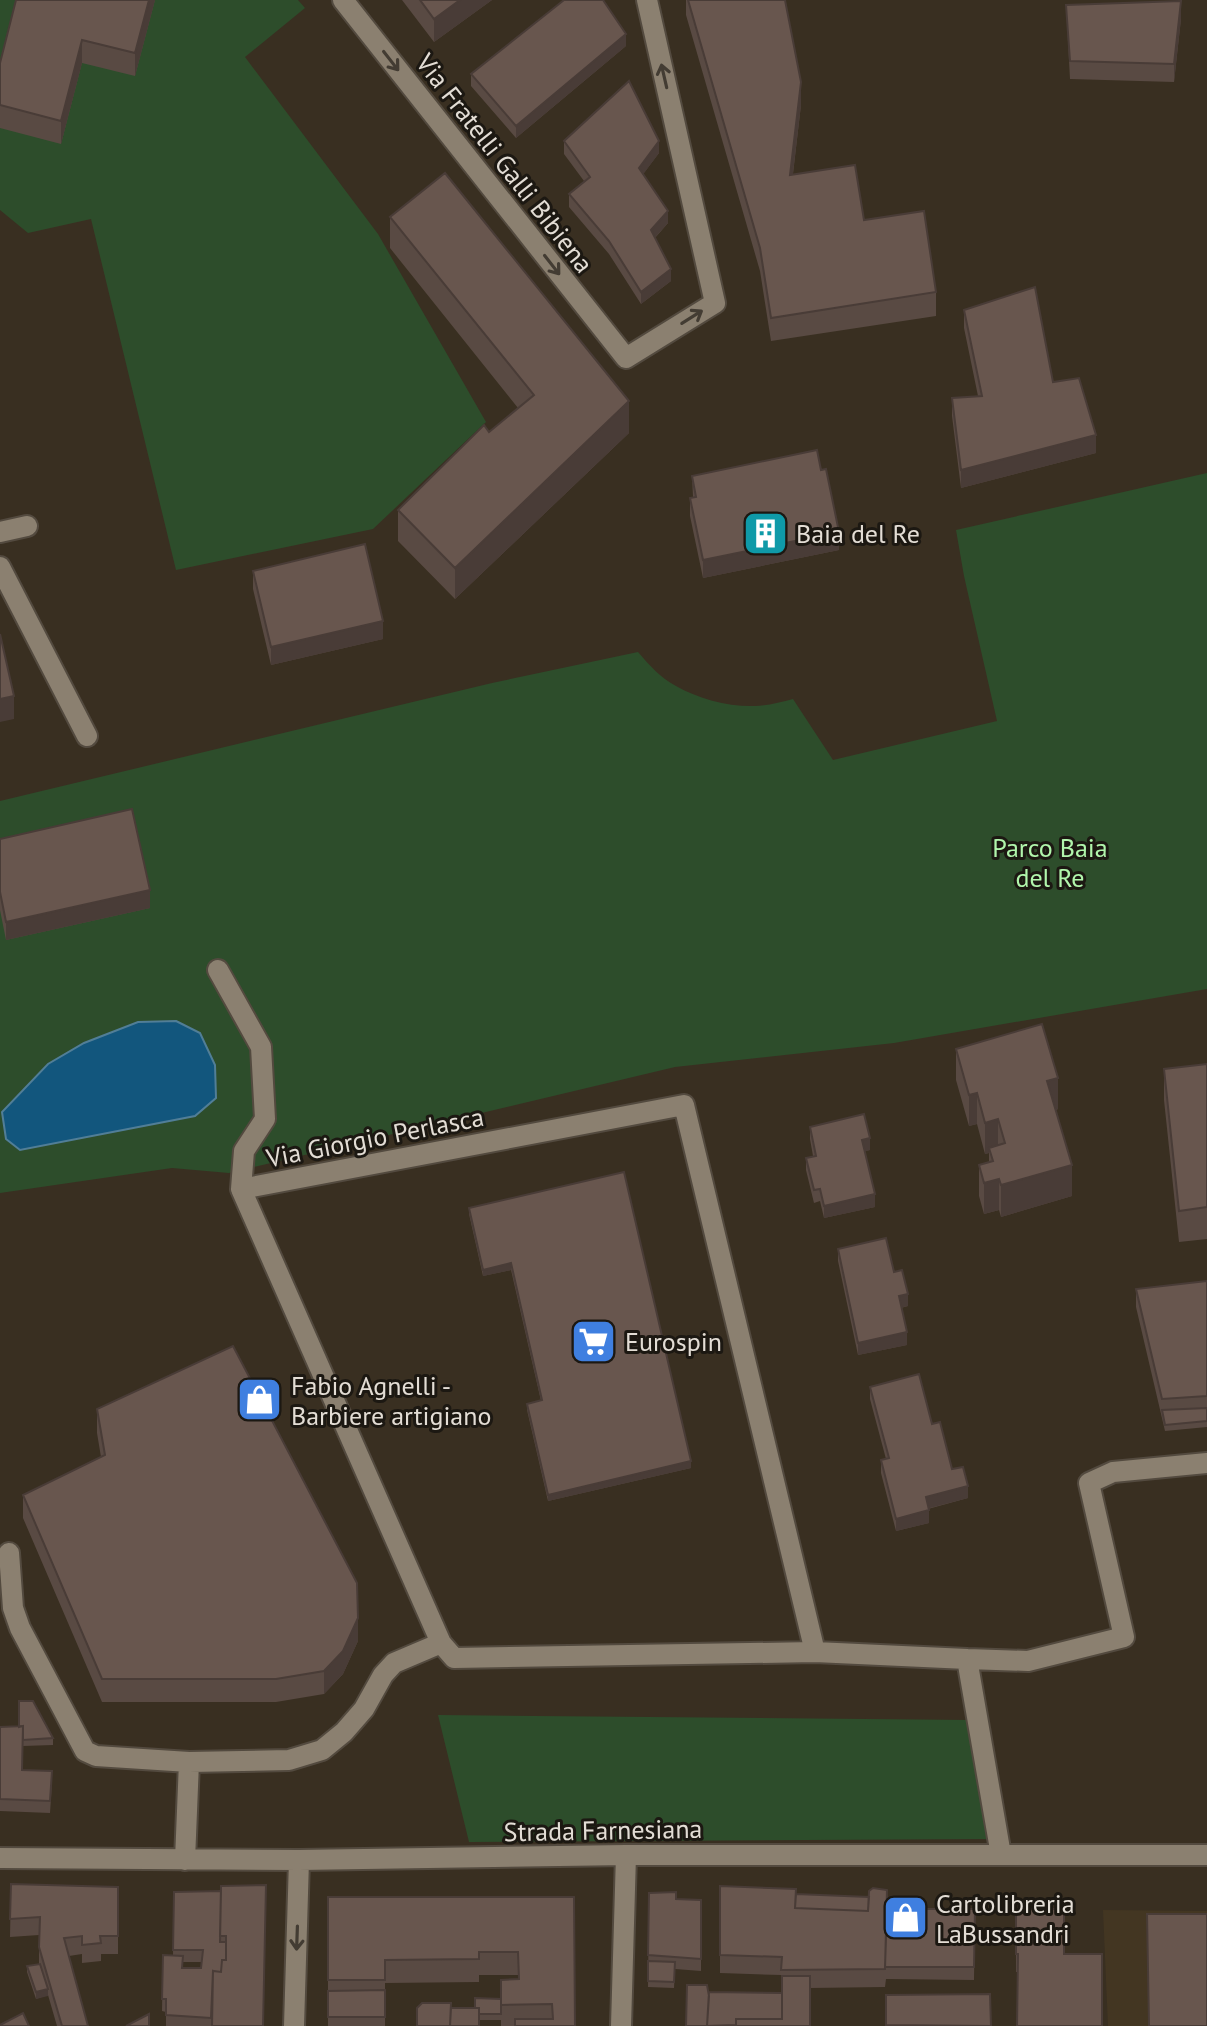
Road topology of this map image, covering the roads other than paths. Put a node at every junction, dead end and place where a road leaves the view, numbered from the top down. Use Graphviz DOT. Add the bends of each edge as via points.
graph roads {
  1 [pos="343,0"];
  2 [pos="647,0"];
  3 [pos="27,526"];
  4 [pos="0,532"];
  5 [pos="0,567"];
  6 [pos="87,736"];
  7 [pos="218,970"];
  8 [pos="241,1189"];
  9 [pos="1207,1463"];
  10 [pos="9,1553"];
  11 [pos="441,1643"];
  12 [pos="815,1652"];
  13 [pos="967,1659"];
  14 [pos="189,1762"];
  15 [pos="626,1855"];
  16 [pos="1001,1855"];
  17 [pos="1207,1855"];
  18 [pos="0,1858"];
  19 [pos="185,1860"];
  20 [pos="299,1860"];
  21 [pos="294,2026"];
  22 [pos="621,2026"];
  1 -- 2 [label="street, Via Fratelli Galli Bibiena, one-way" via="626,358 715,303"];
  3 -- 4 [label="street"];
  5 -- 6 [label="street"];
  7 -- 8 [label="street" via="261,1047 265,1119 244,1151"];
  8 -- 11 [label="street, Via Giorgio Perlasca"];
  8 -- 12 [label="street, Via Giorgio Perlasca" via="684,1105"];
  9 -- 13 [label="street" via="1113,1472 1089,1483 1124,1637 1028,1661"];
  10 -- 14 [label="street" via="13,1608 20,1628 85,1751"];
  11 -- 12 [label="street" via="454,1658"];
  11 -- 14 [label="street" via="394,1663 364,1709 322,1750 289,1760"];
  12 -- 13 [label="street"];
  13 -- 16 [label="street"];
  14 -- 19 [label="street"];
  15 -- 16 [label="street, Strada Farnesiana"];
  15 -- 20 [label="street, Strada Farnesiana"];
  15 -- 22 [label="street"];
  16 -- 17 [label="street, Strada Farnesiana"];
  18 -- 19 [label="street, Strada Farnesiana"];
  19 -- 20 [label="street, Strada Farnesiana"];
  20 -- 21 [label="street, one-way"];
}
